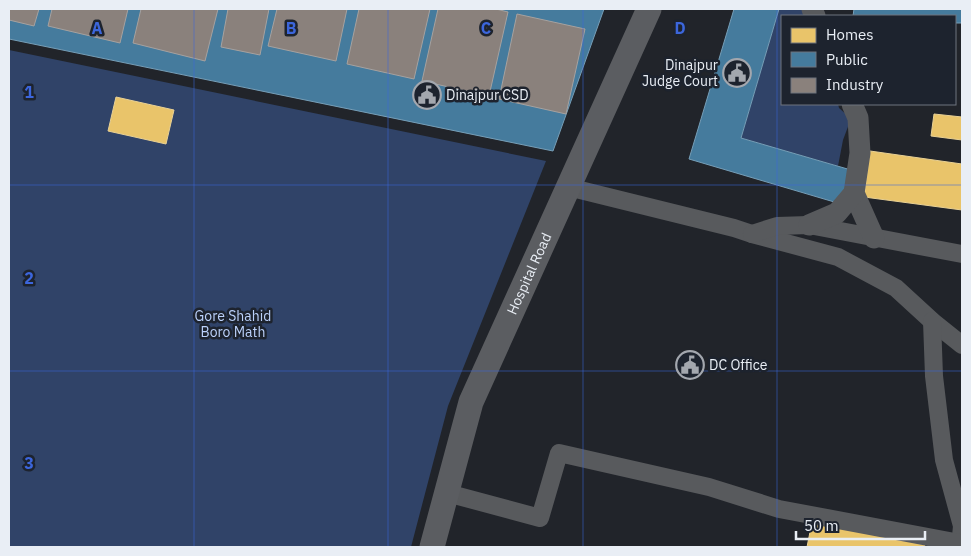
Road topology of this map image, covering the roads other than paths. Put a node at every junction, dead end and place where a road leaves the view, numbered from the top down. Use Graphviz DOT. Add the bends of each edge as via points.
graph roads {
  1 [pos="649,9"];
  2 [pos="852,105"];
  3 [pos="568,187"];
  4 [pos="854,193"];
  5 [pos="809,225"];
  6 [pos="752,234"];
  7 [pos="874,238"];
  8 [pos="962,254"];
  9 [pos="932,321"];
  10 [pos="962,345"];
  11 [pos="447,492"];
  12 [pos="960,545"];
  13 [pos="432,547"];
  1 -- 3 [label="main road, Hospital Road"];
  2 -- 4 [label="street" via="858,118 860,153"];
  3 -- 6 [label="street"];
  3 -- 11 [label="main road, Hospital Road" via="471,402"];
  4 -- 5 [label="street" via="837,213"];
  4 -- 7 [label="street"];
  5 -- 6 [label="street" via="777,226"];
  5 -- 7 [label="street"];
  6 -- 9 [label="street" via="838,257 896,288"];
  7 -- 8 [label="street"];
  9 -- 10 [label="street"];
  9 -- 12 [label="street" via="934,376 944,460 962,526"];
  11 -- 12 [label="street" via="540,518 559,453 709,487 779,509"];
  11 -- 13 [label="main road, Hospital Road"];
}
